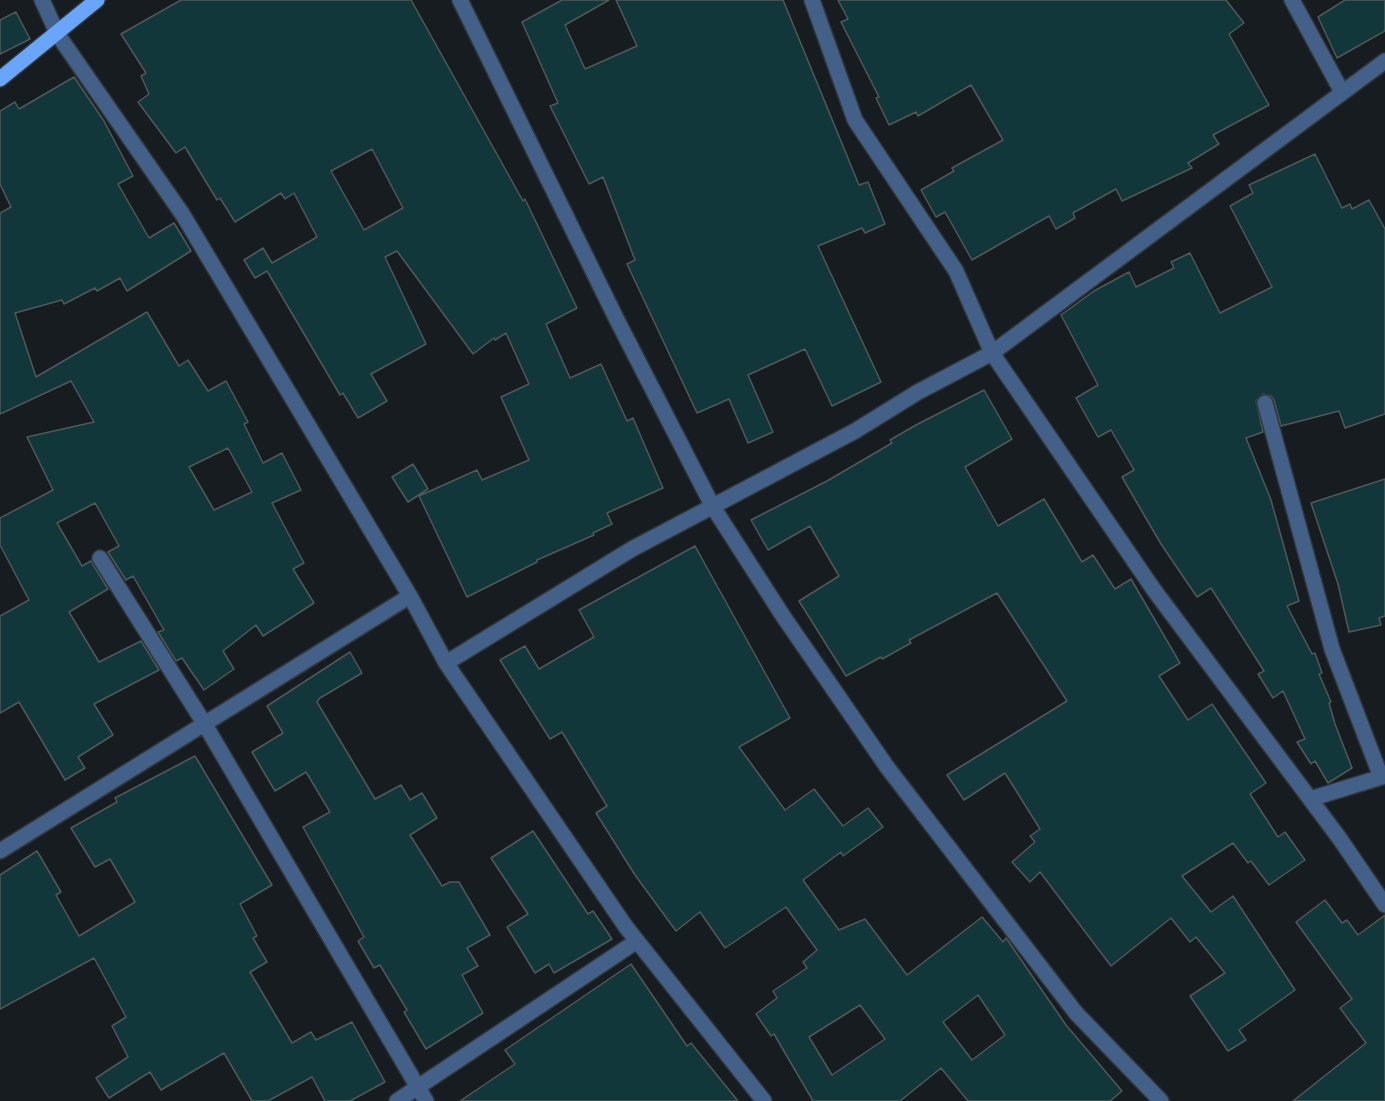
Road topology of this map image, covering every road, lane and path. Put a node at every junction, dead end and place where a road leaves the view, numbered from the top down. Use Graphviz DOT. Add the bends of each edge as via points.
graph roads {
  1 [pos="42,0"];
  2 [pos="97,0"];
  3 [pos="460,0"];
  4 [pos="812,0"];
  5 [pos="1292,0"];
  6 [pos="58,35"];
  7 [pos="1385,61"];
  8 [pos="0,79"];
  9 [pos="1342,92"];
  10 [pos="992,353"];
  11 [pos="1265,403"];
  12 [pos="713,507"];
  13 [pos="100,558"];
  14 [pos="410,596"];
  15 [pos="446,663"];
  16 [pos="204,723"];
  17 [pos="1383,777"];
  18 [pos="1310,799"];
  19 [pos="0,851"];
  20 [pos="1385,905"];
  21 [pos="637,940"];
  22 [pos="417,1088"];
  23 [pos="397,1101"];
  24 [pos="426,1101"];
  25 [pos="764,1101"];
  26 [pos="1161,1101"];
  1 -- 6 [label="street"];
  2 -- 6 [label="main road"];
  3 -- 12 [label="street"];
  4 -- 10 [label="street" via="855,120 956,271"];
  5 -- 9 [label="street"];
  6 -- 8 [label="main road"];
  6 -- 14 [label="street" via="183,215"];
  7 -- 9 [label="street"];
  9 -- 10 [label="street"];
  10 -- 12 [label="street"];
  10 -- 18 [label="street" via="1154,590"];
  11 -- 17 [label="street" via="1332,649"];
  12 -- 15 [label="street" via="632,549"];
  12 -- 26 [label="street" via="894,776 1076,1012"];
  13 -- 16 [label="street"];
  14 -- 15 [label="street"];
  14 -- 16 [label="street"];
  15 -- 21 [label="street"];
  16 -- 19 [label="street"];
  16 -- 22 [label="street"];
  17 -- 18 [label="street"];
  18 -- 20 [label="street"];
  21 -- 22 [label="street"];
  21 -- 25 [label="street"];
  22 -- 23 [label="street"];
  22 -- 24 [label="street"];
}
